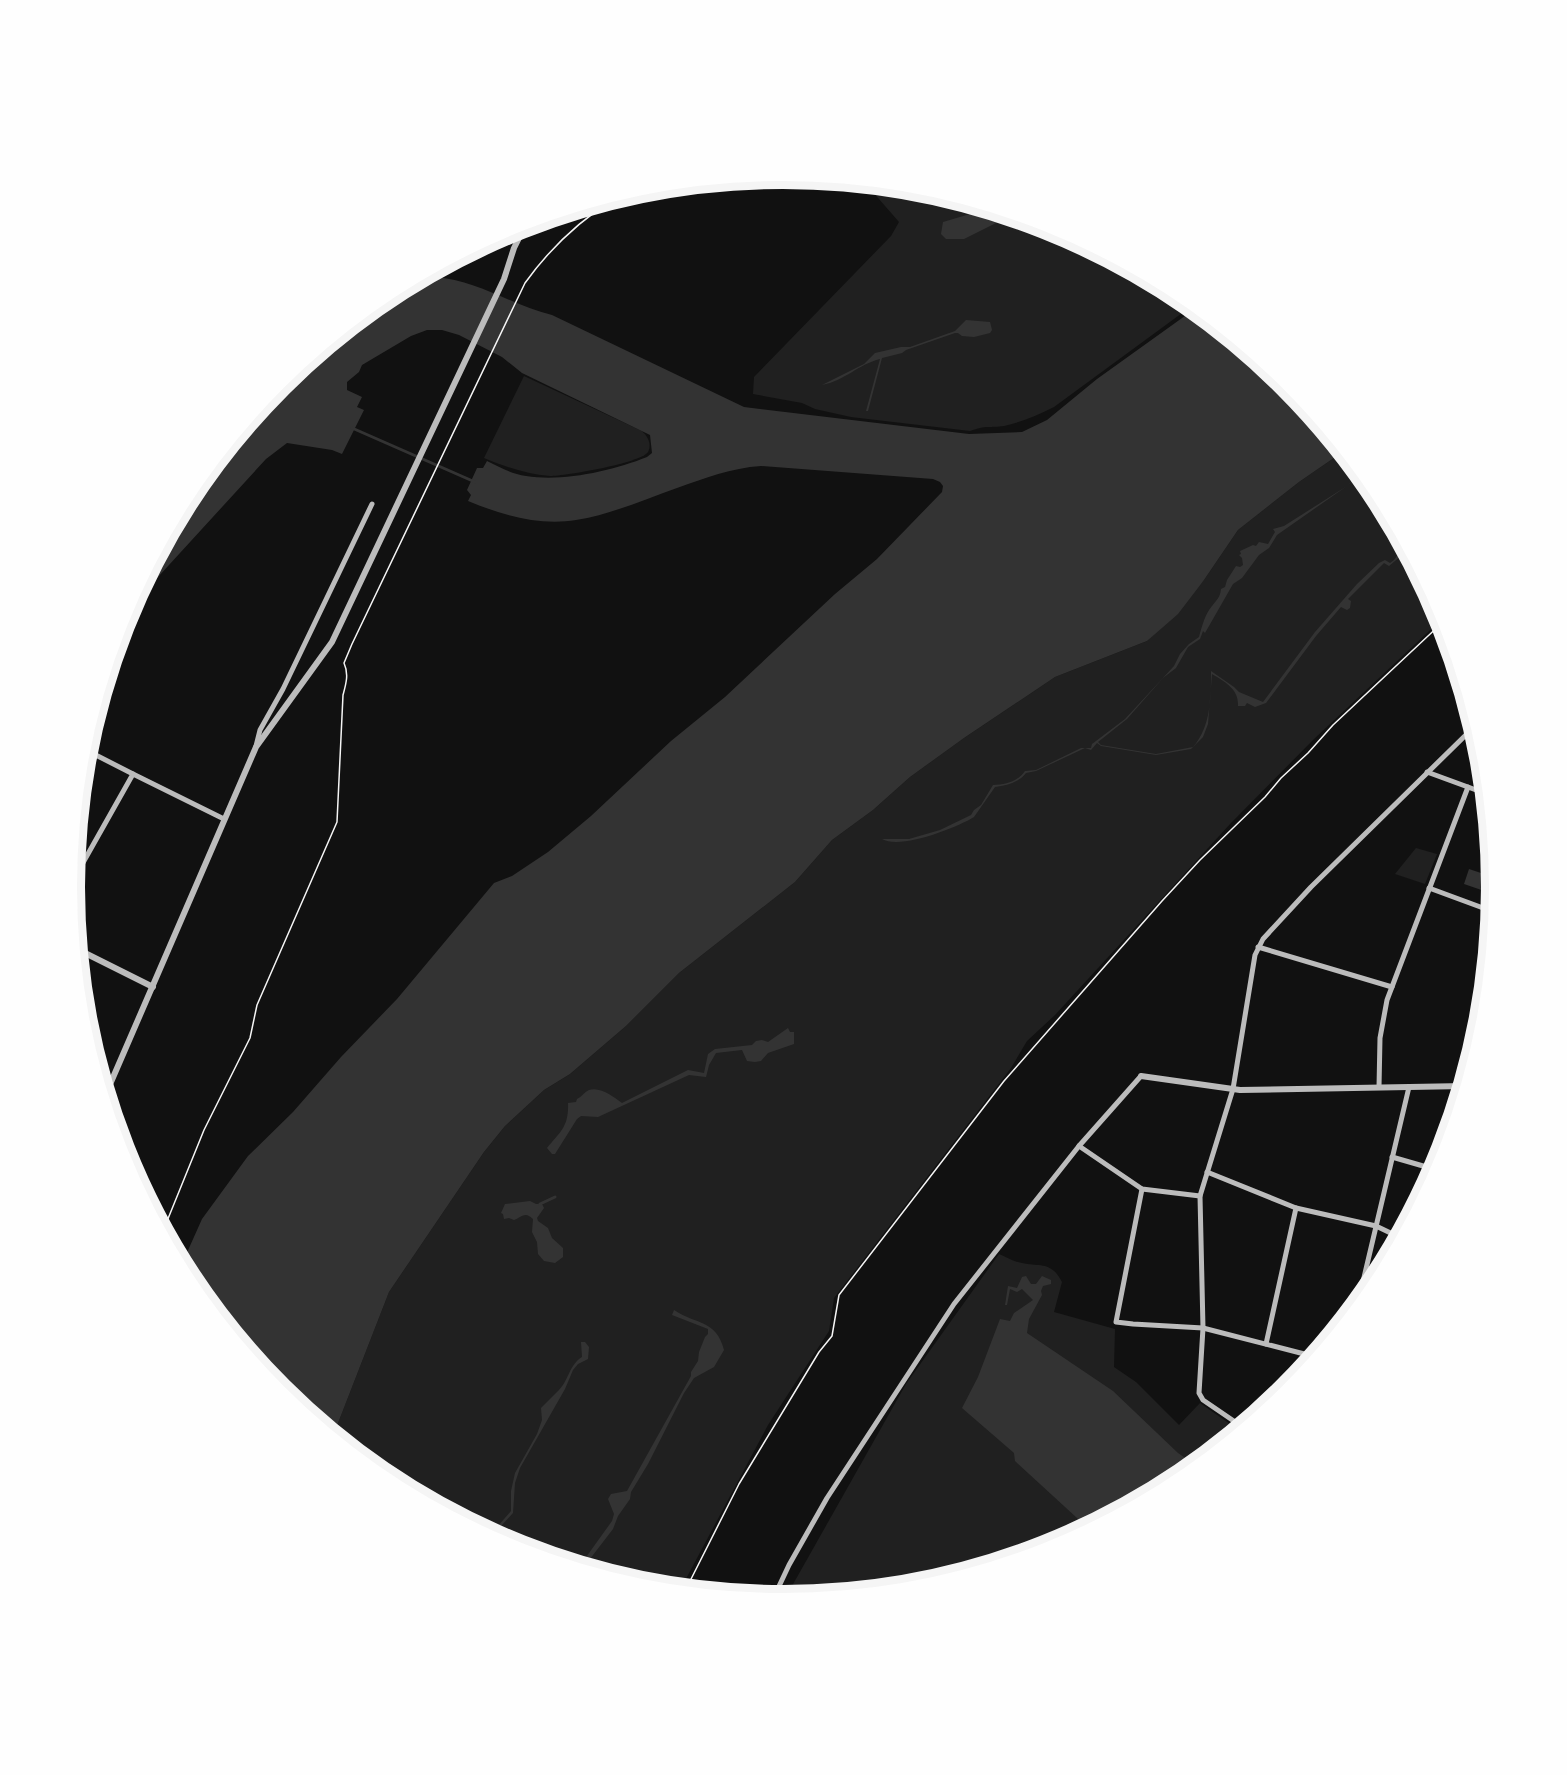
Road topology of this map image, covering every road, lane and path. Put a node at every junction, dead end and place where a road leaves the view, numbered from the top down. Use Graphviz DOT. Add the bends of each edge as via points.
graph roads {
  1 [pos="599,210"];
  2 [pos="520,236"];
  3 [pos="372,504"];
  4 [pos="1436,628"];
  5 [pos="1468,731"];
  6 [pos="256,747"];
  7 [pos="93,754"];
  8 [pos="1427,772"];
  9 [pos="133,774"];
  10 [pos="1468,787"];
  11 [pos="1479,791"];
  12 [pos="224,819"];
  13 [pos="82,864"];
  14 [pos="1429,888"];
  15 [pos="1485,909"];
  16 [pos="1258,947"];
  17 [pos="85,954"];
  18 [pos="153,987"];
  19 [pos="1392,987"];
  20 [pos="1141,1076"];
  21 [pos="110,1085"];
  22 [pos="1457,1086"];
  23 [pos="1409,1087"];
  24 [pos="1378,1088"];
  25 [pos="1233,1089"];
  26 [pos="1079,1146"];
  27 [pos="1392,1157"];
  28 [pos="1428,1167"];
  29 [pos="1208,1172"];
  30 [pos="1143,1189"];
  31 [pos="1200,1196"];
  32 [pos="1296,1208"];
  33 [pos="166,1223"];
  34 [pos="1376,1226"];
  35 [pos="1394,1235"];
  36 [pos="1362,1286"];
  37 [pos="1203,1328"];
  38 [pos="1266,1344"];
  39 [pos="1308,1355"];
  40 [pos="1238,1424"];
  41 [pos="689,1584"];
  42 [pos="779,1587"];
  43 [pos="778,1590"];
  44 [pos="787,1590"];
  1 -- 33 [label="path" via="570,231 525,283 352,644 344,663 347,678 337,822 257,1005 250,1038 204,1130"];
  2 -- 6 [label="street" via="504,279 332,642"];
  3 -- 6 [label="street" via="260,730"];
  4 -- 41 [label="path" via="1333,725 1200,860 1039,1039 981,1111 839,1295 831,1336 739,1484"];
  5 -- 8 [label="street"];
  6 -- 12 [label="street"];
  7 -- 9 [label="street"];
  8 -- 10 [label="street"];
  8 -- 16 [label="street" via="1317,881"];
  9 -- 12 [label="street"];
  9 -- 13 [label="street"];
  10 -- 11 [label="street"];
  10 -- 14 [label="street"];
  12 -- 18 [label="street"];
  14 -- 15 [label="street"];
  14 -- 19 [label="street"];
  16 -- 19 [label="street"];
  16 -- 25 [label="street"];
  17 -- 18 [label="street"];
  18 -- 21 [label="street"];
  19 -- 24 [label="street" via="1381,1025"];
  20 -- 25 [label="street"];
  20 -- 26 [label="street"];
  22 -- 23 [label="street"];
  23 -- 24 [label="street"];
  23 -- 27 [label="street"];
  24 -- 25 [label="street"];
  25 -- 29 [label="street"];
  26 -- 30 [label="street"];
  26 -- 42 [label="street" via="954,1304 827,1498"];
  27 -- 28 [label="street"];
  27 -- 34 [label="street"];
  29 -- 31 [label="street"];
  29 -- 32 [label="street"];
  30 -- 31 [label="street"];
  30 -- 37 [label="street" via="1116,1322"];
  31 -- 37 [label="street"];
  32 -- 34 [label="street"];
  32 -- 38 [label="street"];
  34 -- 35 [label="street"];
  34 -- 36 [label="street"];
  37 -- 38 [label="street"];
  37 -- 40 [label="street" via="1199,1394"];
  38 -- 39 [label="street"];
  42 -- 43 [label="street"];
  42 -- 44 [label="street"];
}
